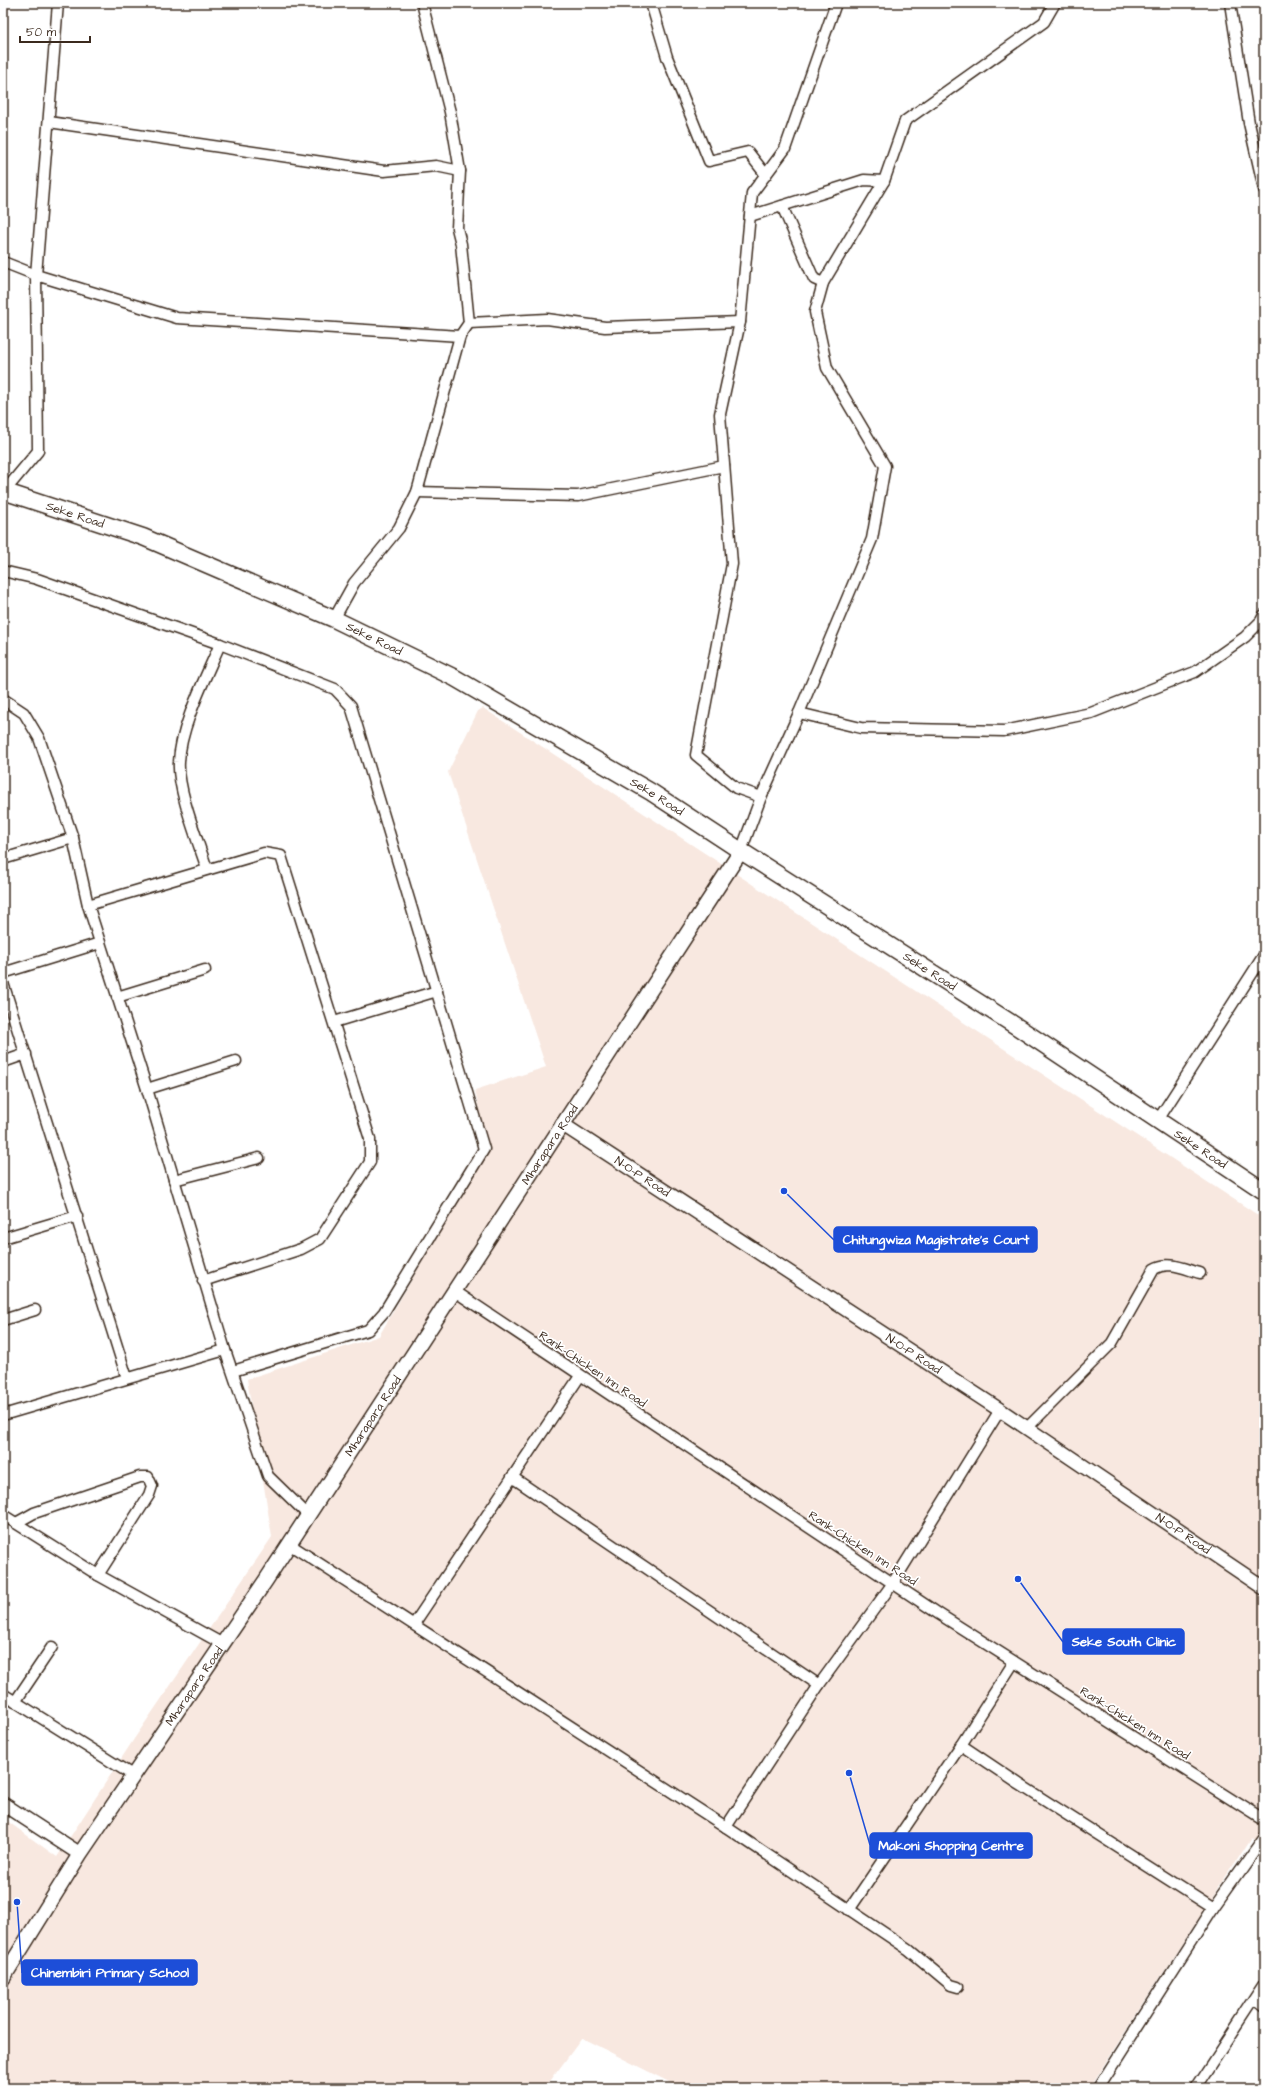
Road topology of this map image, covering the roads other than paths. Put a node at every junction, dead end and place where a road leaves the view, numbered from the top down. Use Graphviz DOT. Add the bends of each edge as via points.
graph roads {
  1 [pos="58,3"];
  2 [pos="422,3"];
  3 [pos="651,3"];
  4 [pos="836,3"];
  5 [pos="1055,3"];
  6 [pos="1230,3"];
  7 [pos="49,122"];
  8 [pos="460,171"];
  9 [pos="766,175"];
  10 [pos="884,181"];
  11 [pos="1264,189"];
  12 [pos="782,206"];
  13 [pos="750,216"];
  14 [pos="3,262"];
  15 [pos="36,275"];
  16 [pos="823,283"];
  17 [pos="740,322"];
  18 [pos="469,323"];
  19 [pos="460,336"];
  20 [pos="724,466"];
  21 [pos="4,492"];
  22 [pos="417,492"];
  23 [pos="3,571"];
  24 [pos="1264,615"];
  25 [pos="334,619"];
  26 [pos="220,644"];
  27 [pos="3,699"];
  28 [pos="799,713"];
  29 [pos="761,797"];
  30 [pos="73,838"];
  31 [pos="741,851"];
  32 [pos="3,859"];
  33 [pos="207,869"];
  34 [pos="88,905"];
  35 [pos="100,943"];
  36 [pos="1264,955"];
  37 [pos="205,970"];
  38 [pos="3,973"];
  39 [pos="3,983"];
  40 [pos="437,991"];
  41 [pos="117,997"];
  42 [pos="334,1022"];
  43 [pos="26,1054"];
  44 [pos="236,1061"];
  45 [pos="3,1062"];
  46 [pos="147,1089"];
  47 [pos="1158,1120"];
  48 [pos="562,1124"];
  49 [pos="259,1158"];
  50 [pos="174,1180"];
  51 [pos="1264,1191"];
  52 [pos="77,1216"];
  53 [pos="3,1238"];
  54 [pos="1200,1273"];
  55 [pos="204,1281"];
  56 [pos="453,1290"];
  57 [pos="35,1310"];
  58 [pos="3,1320"];
  59 [pos="225,1350"];
  60 [pos="232,1371"];
  61 [pos="580,1376"];
  62 [pos="127,1378"];
  63 [pos="1000,1410"];
  64 [pos="3,1415"];
  65 [pos="1028,1428"];
  66 [pos="512,1477"];
  67 [pos="3,1515"];
  68 [pos="308,1515"];
  69 [pos="16,1523"];
  70 [pos="289,1544"];
  71 [pos="98,1574"];
  72 [pos="893,1584"];
  73 [pos="1264,1588"];
  74 [pos="414,1624"];
  75 [pos="221,1643"];
  76 [pos="52,1647"];
  77 [pos="1014,1662"];
  78 [pos="819,1685"];
  79 [pos="3,1694"];
  80 [pos="16,1702"];
  81 [pos="962,1745"];
  82 [pos="134,1776"];
  83 [pos="3,1804"];
  84 [pos="1264,1820"];
  85 [pos="726,1827"];
  86 [pos="1264,1836"];
  87 [pos="80,1854"];
  88 [pos="1213,1908"];
  89 [pos="849,1910"];
  90 [pos="3,1978"];
  91 [pos="1264,1983"];
  92 [pos="958,1987"];
  93 [pos="1254,2000"];
  94 [pos="1264,2008"];
  95 [pos="1098,2088"];
  96 [pos="1196,2088"];
  1 -- 7 [label="street"];
  2 -- 8 [label="street" via="450,112"];
  3 -- 9 [label="street" via="667,57 709,161 748,152"];
  4 -- 9 [label="street" via="786,149"];
  5 -- 10 [label="street" via="1044,22 906,121"];
  6 -- 11 [label="street" via="1249,123"];
  7 -- 8 [label="street" via="384,171 436,166"];
  7 -- 15 [label="street"];
  8 -- 18 [label="street" via="457,228"];
  9 -- 13 [label="street" via="752,192"];
  10 -- 12 [label="street" via="864,180"];
  10 -- 16 [label="street"];
  12 -- 13 [label="street"];
  12 -- 16 [label="street" via="814,278"];
  13 -- 17 [label="street"];
  14 -- 15 [label="street"];
  15 -- 19 [label="street" via="177,318"];
  15 -- 21 [label="street" via="38,451"];
  16 -- 28 [label="street" via="815,312 827,368 885,466 872,539"];
  17 -- 18 [label="street" via="605,327 547,319"];
  17 -- 20 [label="street" via="720,414"];
  18 -- 19 [label="street"];
  19 -- 22 [label="street"];
  20 -- 22 [label="street" via="578,496"];
  20 -- 29 [label="street" via="732,564 696,755 736,788"];
  21 -- 25 [label="main road, Seke Road" via="143,537"];
  22 -- 25 [label="street" via="399,528 354,583"];
  23 -- 26 [label="street" via="37,579"];
  24 -- 28 [label="street" via="1245,637 1195,672 1091,713 1004,731 861,728"];
  25 -- 31 [label="main road, Seke Road" via="468,686 651,792"];
  26 -- 33 [label="street" via="187,727 179,762 183,791"];
  26 -- 40 [label="street" via="336,689 351,706"];
  27 -- 30 [label="street" via="24,713 39,738"];
  28 -- 29 [label="street"];
  29 -- 31 [label="street"];
  30 -- 32 [label="street"];
  30 -- 34 [label="street"];
  31 -- 47 [label="main road, Seke Road" via="902,952"];
  31 -- 48 [label="main road, Mharapara Road"];
  33 -- 34 [label="street"];
  33 -- 42 [label="street" via="264,853 281,856"];
  34 -- 35 [label="street"];
  35 -- 38 [label="street"];
  35 -- 41 [label="street"];
  36 -- 47 [label="street"];
  37 -- 41 [label="street"];
  39 -- 43 [label="street"];
  40 -- 42 [label="street"];
  40 -- 60 [label="street" via="484,1149 384,1312 368,1330"];
  41 -- 46 [label="street"];
  42 -- 55 [label="street" via="370,1139 370,1162 320,1239 301,1249"];
  43 -- 45 [label="street"];
  43 -- 52 [label="street"];
  44 -- 46 [label="street"];
  46 -- 50 [label="street"];
  47 -- 51 [label="main road, Seke Road"];
  48 -- 56 [label="main road, Mharapara Road"];
  48 -- 63 [label="street, N-O-P Road"];
  49 -- 50 [label="street"];
  50 -- 55 [label="street"];
  52 -- 53 [label="street"];
  52 -- 62 [label="street"];
  54 -- 65 [label="street" via="1172,1265 1161,1265 1154,1270 1112,1343"];
  55 -- 59 [label="street"];
  56 -- 61 [label="street, Rank-Chicken Inn Road"];
  56 -- 68 [label="main road, Mharapara Road"];
  57 -- 58 [label="street"];
  59 -- 60 [label="street"];
  59 -- 62 [label="street"];
  60 -- 68 [label="street" via="268,1476"];
  61 -- 66 [label="street"];
  61 -- 72 [label="street, Rank-Chicken Inn Road"];
  62 -- 64 [label="street"];
  63 -- 65 [label="street, N-O-P Road"];
  63 -- 72 [label="street"];
  65 -- 73 [label="street, N-O-P Road"];
  66 -- 74 [label="street"];
  66 -- 78 [label="street"];
  67 -- 69 [label="street"];
  68 -- 70 [label="main road, Mharapara Road"];
  69 -- 71 [label="street"];
  69 -- 71 [label="street" via="34,1513 140,1476 148,1477 152,1486 149,1495"];
  70 -- 74 [label="street"];
  70 -- 75 [label="main road, Mharapara Road"];
  71 -- 75 [label="street"];
  72 -- 77 [label="street, Rank-Chicken Inn Road"];
  72 -- 78 [label="street"];
  74 -- 85 [label="street"];
  75 -- 82 [label="main road, Mharapara Road"];
  76 -- 80 [label="street"];
  77 -- 81 [label="street"];
  77 -- 84 [label="street, Rank-Chicken Inn Road"];
  78 -- 85 [label="street"];
  79 -- 80 [label="street"];
  80 -- 82 [label="street"];
  81 -- 88 [label="street"];
  81 -- 89 [label="street"];
  82 -- 87 [label="main road, Mharapara Road"];
  83 -- 87 [label="street"];
  85 -- 89 [label="street"];
  86 -- 88 [label="street"];
  87 -- 90 [label="main road, Mharapara Road"];
  88 -- 95 [label="street"];
  89 -- 92 [label="street" via="908,1949 951,1985"];
  91 -- 93 [label="street"];
  93 -- 94 [label="street"];
  93 -- 96 [label="street"];
}
